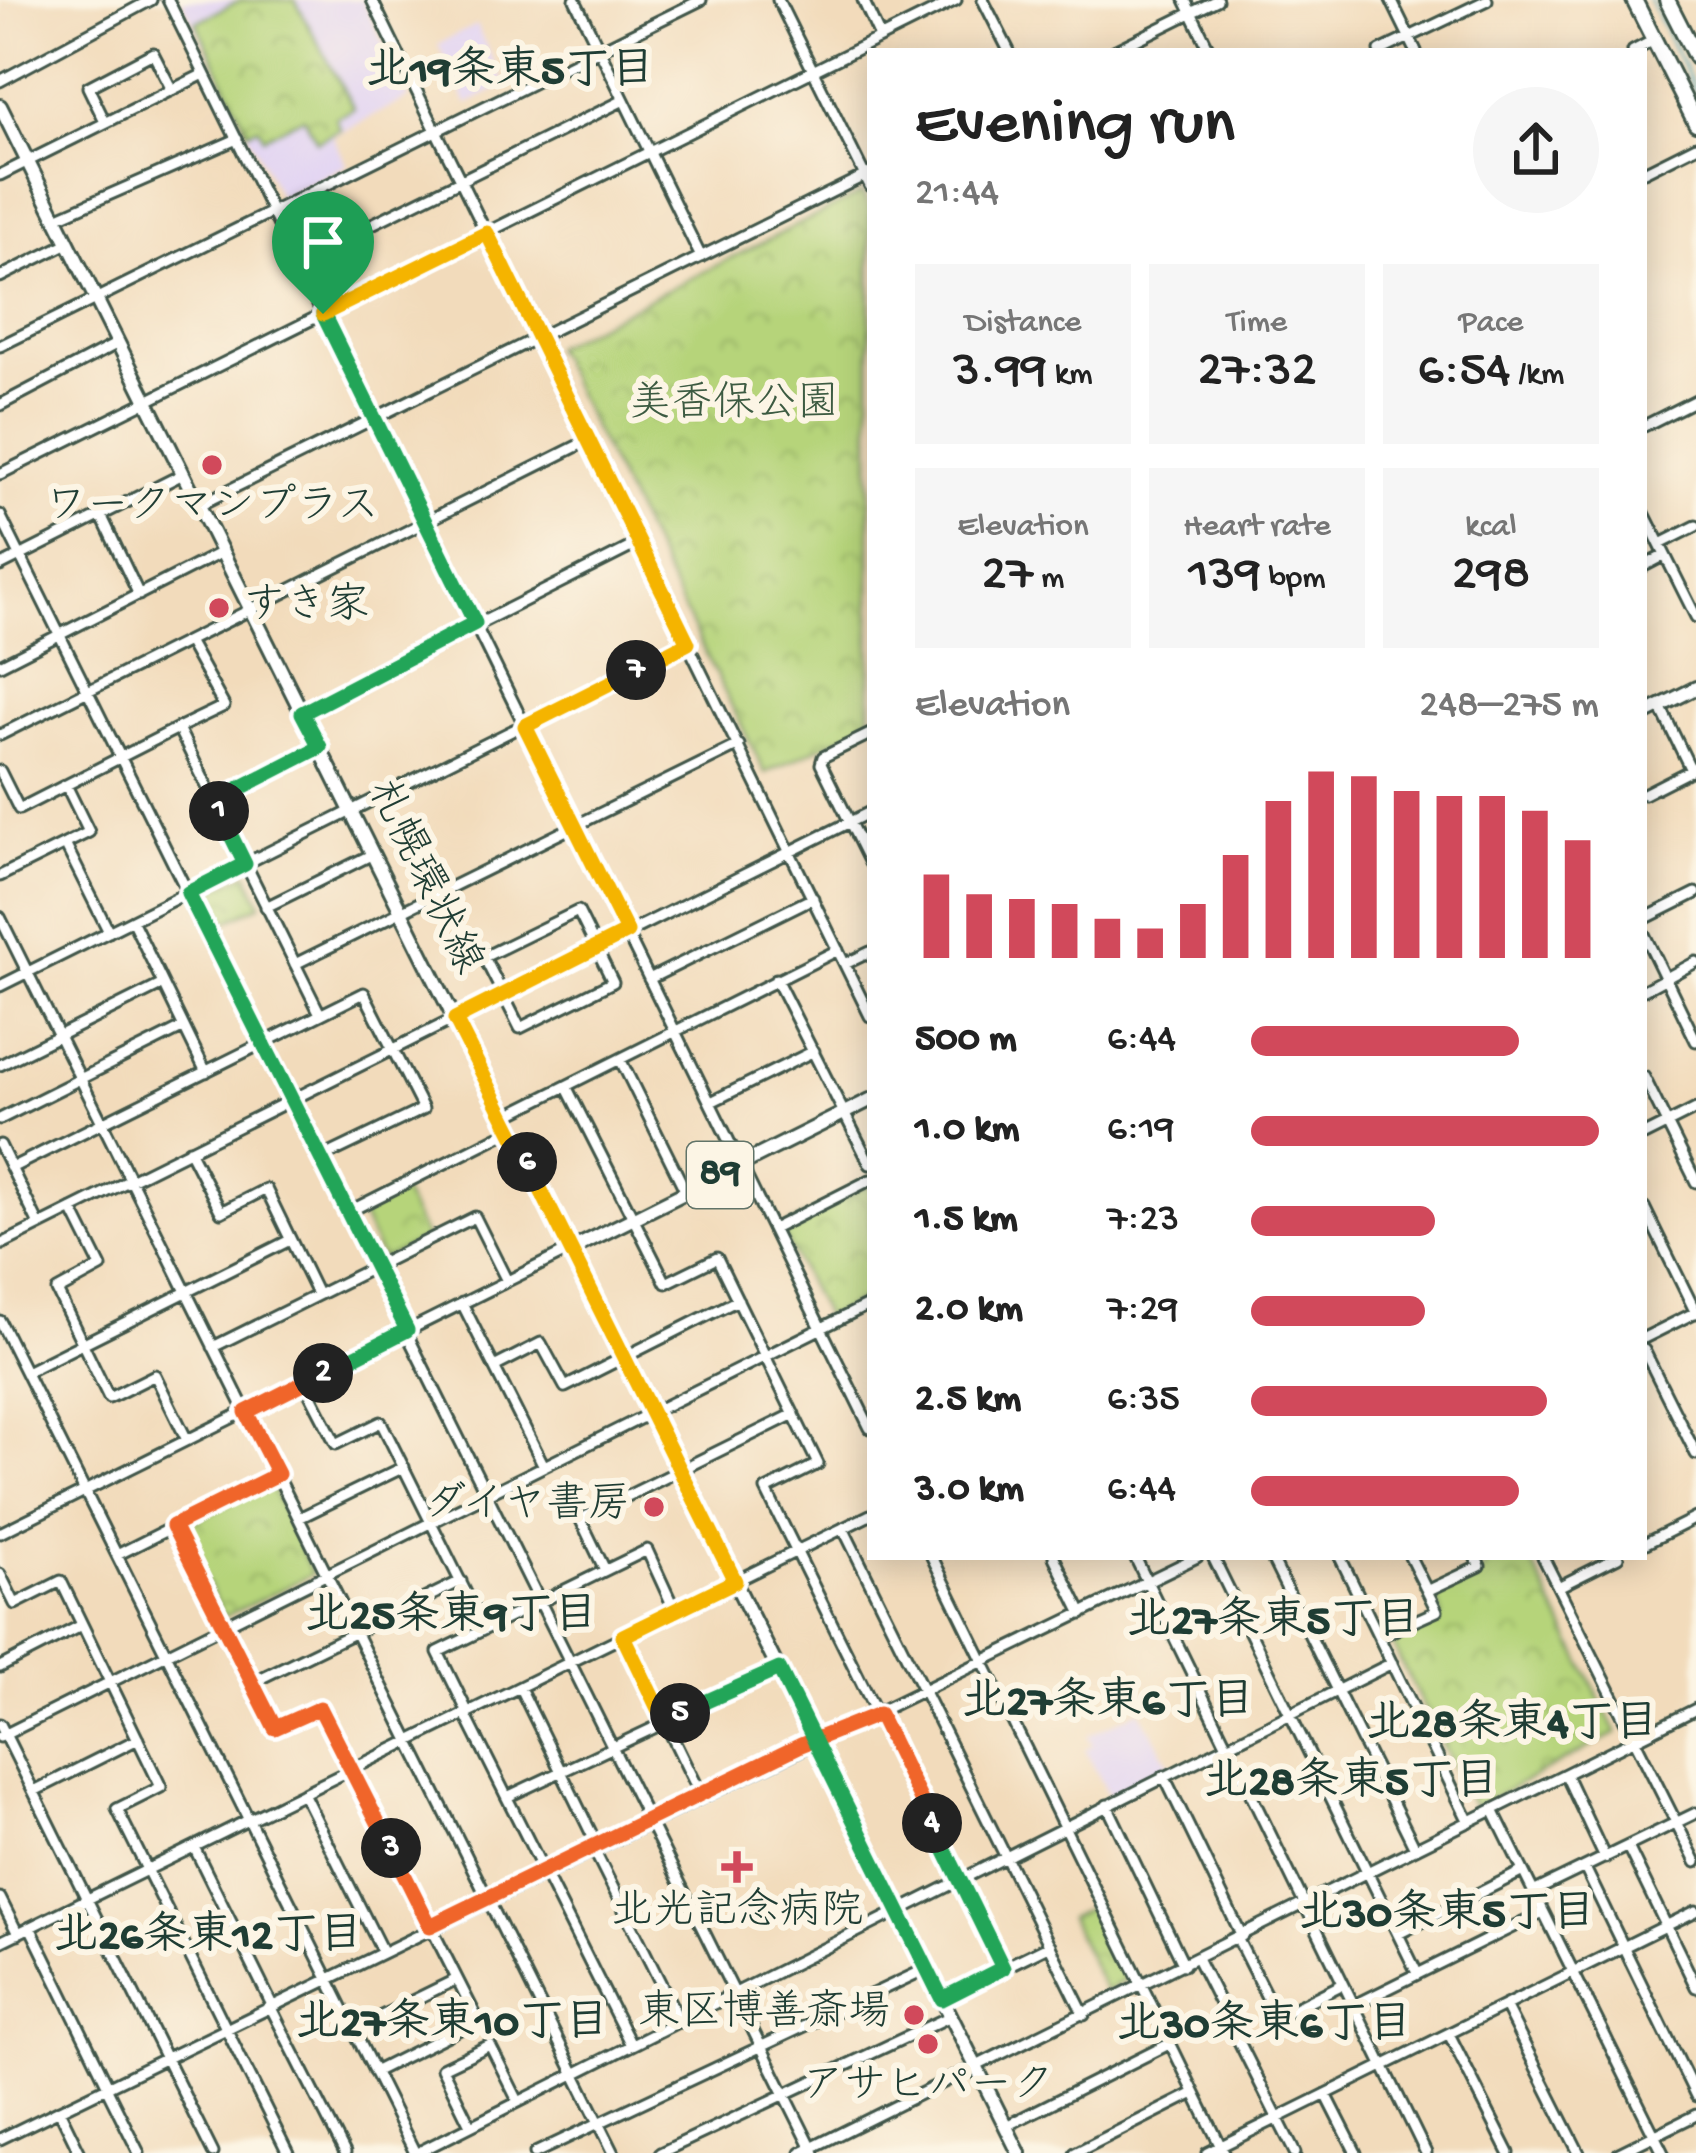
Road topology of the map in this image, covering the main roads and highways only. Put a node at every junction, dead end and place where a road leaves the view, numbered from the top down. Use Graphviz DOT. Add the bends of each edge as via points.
graph roads {
  1 [pos="1634,0"];
  2 [pos="1667,0"];
  3 [pos="1689,25"];
  4 [pos="1696,57"];
  5 [pos="0,106"];
  6 [pos="1696,123"];
  7 [pos="1696,688"];
  8 [pos="1647,712"];
  9 [pos="867,1102"];
  10 [pos="570,1250"];
  11 [pos="1016,2152"];
  1 -- 6 [label="highway"];
  2 -- 3 [label="highway"];
  3 -- 4 [label="highway"];
  5 -- 10 [label="main road, 札幌環状線"];
  7 -- 8 [label="main road"];
  9 -- 10 [label="main road, 89"];
  10 -- 11 [label="main road, 札幌環状線"];
}
